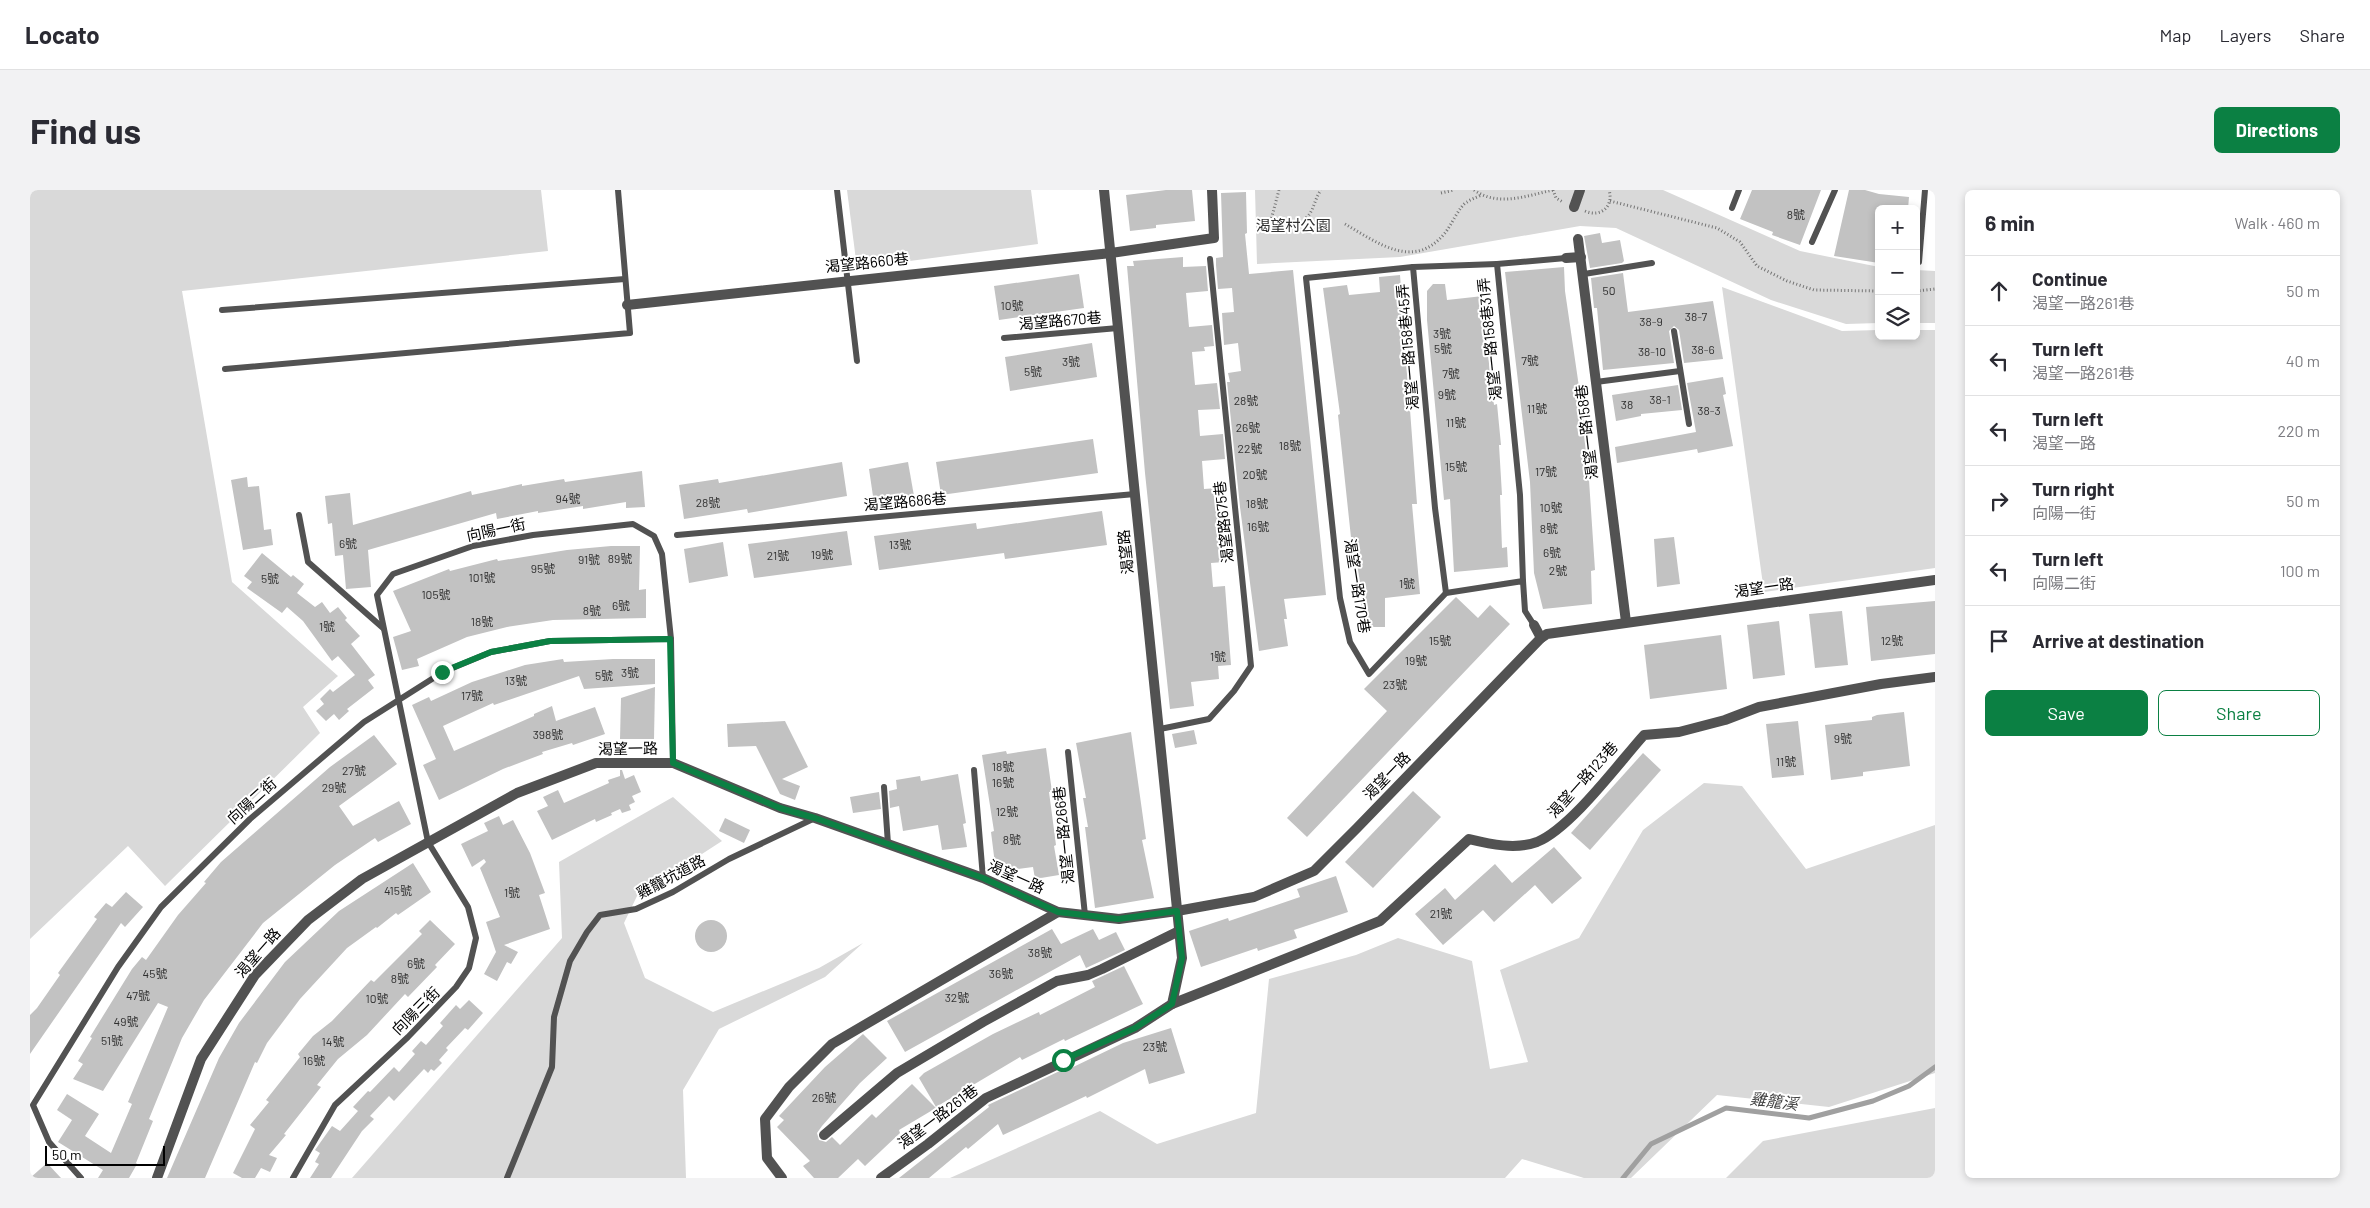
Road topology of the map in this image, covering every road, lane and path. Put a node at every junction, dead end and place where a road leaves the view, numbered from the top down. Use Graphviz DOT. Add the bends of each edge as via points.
graph roads {
  1 [pos="618,190"];
  2 [pos="837,190"];
  3 [pos="1104,190"];
  4 [pos="1212,190"];
  5 [pos="1279,190"];
  6 [pos="1321,190"];
  7 [pos="1454,190"];
  8 [pos="1474,190"];
  9 [pos="1553,190"];
  10 [pos="1580,190"];
  11 [pos="1609,190"];
  12 [pos="1739,190"];
  13 [pos="1835,190"];
  14 [pos="1925,190"];
  15 [pos="1441,194"];
  16 [pos="1481,195"];
  17 [pos="1610,201"];
  18 [pos="1574,207"];
  19 [pos="1732,208"];
  20 [pos="1345,224"];
  21 [pos="1578,239"];
  22 [pos="1812,242"];
  23 [pos="1920,250"];
  24 [pos="1110,253"];
  25 [pos="1581,256"];
  26 [pos="1566,258"];
  27 [pos="1210,259"];
  28 [pos="1497,264"];
  29 [pos="1652,264"];
  30 [pos="1413,267"];
  31 [pos="1584,274"];
  32 [pos="625,279"];
  33 [pos="848,280"];
  34 [pos="1935,289"];
  35 [pos="1875,291"];
  36 [pos="1920,291"];
  37 [pos="627,305"];
  38 [pos="222,310"];
  39 [pos="1118,328"];
  40 [pos="1674,331"];
  41 [pos="1004,338"];
  42 [pos="857,360"];
  43 [pos="225,370"];
  44 [pos="1680,371"];
  45 [pos="1596,382"];
  46 [pos="1689,424"];
  47 [pos="1135,494"];
  48 [pos="299,515"];
  49 [pos="677,535"];
  50 [pos="1935,580"];
  51 [pos="1523,581"];
  52 [pos="1446,593"];
  53 [pos="1626,622"];
  54 [pos="1534,625"];
  55 [pos="383,628"];
  56 [pos="1541,638"];
  57 [pos="670,639"];
  58 [pos="1935,677"];
  59 [pos="398,700"];
  60 [pos="1160,729"];
  61 [pos="1068,752"];
  62 [pos="673,763"];
  63 [pos="974,770"];
  64 [pos="884,787"];
  65 [pos="815,818"];
  66 [pos="428,842"];
  67 [pos="888,844"];
  68 [pos="983,878"];
  69 [pos="1177,911"];
  70 [pos="1058,912"];
  71 [pos="1085,915"];
  72 [pos="1179,931"];
  73 [pos="1172,1004"];
  74 [pos="32,1104"];
  75 [pos="824,1135"];
  76 [pos="81,1178"];
  77 [pos="157,1178"];
  78 [pos="293,1178"];
  79 [pos="507,1178"];
  80 [pos="782,1178"];
  81 [pos="881,1178"];
  1 -- 32 [label="lane"];
  2 -- 33 [label="lane"];
  3 -- 24 [label="street, 渴望路"];
  4 -- 24 [label="street, 渴望路660巷" via="1214,238"];
  5 -- 6 [label="path" via="1271,220 1279,226 1295,226 1309,215"];
  7 -- 15 [label="path"];
  8 -- 16 [label="path"];
  9 -- 16 [label="path" via="1501,201"];
  9 -- 18 [label="path" via="1556,198"];
  10 -- 18 [label="street"];
  11 -- 17 [label="path"];
  12 -- 19 [label="lane"];
  13 -- 22 [label="lane"];
  14 -- 23 [label="lane"];
  16 -- 20 [label="path" via="1466,202 1431,247 1413,253 1389,248"];
  17 -- 18 [label="path" via="1605,210 1594,214"];
  17 -- 35 [label="path" via="1717,228 1740,242 1757,266 1787,281 1814,290"];
  21 -- 25 [label="street, 渴望一路158巷"];
  24 -- 33 [label="street, 渴望路660巷"];
  24 -- 39 [label="street, 渴望路"];
  25 -- 26 [label="street, 渴望一路158巷31弄"];
  25 -- 31 [label="street, 渴望一路158巷"];
  26 -- 28 [label="lane, 渴望一路158巷31弄"];
  27 -- 60 [label="lane, 渴望路675巷" via="1251,666 1234,691 1208,719"];
  28 -- 30 [label="lane, 渴望一路158巷45弄"];
  28 -- 51 [label="lane, 渴望一路158巷31弄" via="1520,495"];
  29 -- 31 [label="lane"];
  30 -- 52 [label="lane, 渴望一路158巷45弄" via="1434,508"];
  30 -- 52 [label="lane, 渴望一路170巷" via="1306,278 1340,598 1350,642 1369,674"];
  31 -- 45 [label="street, 渴望一路158巷"];
  32 -- 37 [label="lane"];
  32 -- 38 [label="lane"];
  33 -- 37 [label="street, 渴望路660巷"];
  33 -- 42 [label="lane"];
  34 -- 36 [label="path"];
  37 -- 43 [label="lane" via="630,333"];
  39 -- 41 [label="lane, 渴望路670巷"];
  39 -- 47 [label="street, 渴望路"];
  40 -- 44 [label="lane"];
  44 -- 45 [label="lane"];
  44 -- 46 [label="lane"];
  45 -- 53 [label="street, 渴望一路158巷"];
  47 -- 49 [label="lane, 渴望路686巷"];
  47 -- 60 [label="street, 渴望路"];
  48 -- 55 [label="lane" via="308,562"];
  50 -- 53 [label="street, 渴望一路"];
  51 -- 52 [label="lane"];
  51 -- 54 [label="lane" via="1525,612"];
  53 -- 56 [label="street, 渴望一路" via="1547,634"];
  54 -- 56 [label="street"];
  55 -- 57 [label="lane, 向陽一街" via="377,595 393,574 473,546 533,535 633,524 654,536 662,554"];
  55 -- 59 [label="lane, 向陽一街"];
  56 -- 69 [label="street, 渴望一路" via="1314,871 1254,897"];
  57 -- 59 [label="lane, 向陽二街" via="550,641 491,652 442,672"];
  57 -- 62 [label="lane, 向陽一街"];
  58 -- 73 [label="street, 渴望一路123巷" via="1759,707 1679,732 1644,734 1562,828 1536,842 1501,846 1469,839 1380,922"];
  59 -- 66 [label="lane, 向陽一街"];
  59 -- 74 [label="lane, 向陽二街" via="364,722 250,819 161,907 118,968"];
  60 -- 69 [label="street, 渴望路"];
  61 -- 71 [label="lane, 渴望一路266巷"];
  62 -- 65 [label="street, 渴望一路" via="780,808"];
  62 -- 66 [label="street, 渴望一路" via="596,763 516,793"];
  63 -- 68 [label="lane"];
  64 -- 67 [label="lane"];
  65 -- 67 [label="street, 渴望一路"];
  65 -- 79 [label="lane, 雞籠坑道路" via="636,909 600,915 570,961 554,1018 552,1067"];
  66 -- 77 [label="street, 渴望一路" via="362,879 308,920 255,975 201,1059"];
  66 -- 78 [label="lane, 向陽三街" via="468,906 476,938 469,968 456,987 408,1037 335,1105"];
  67 -- 68 [label="street, 渴望一路"];
  68 -- 70 [label="street, 渴望一路"];
  69 -- 71 [label="street, 渴望一路" via="1118,919"];
  69 -- 72 [label="street"];
  70 -- 71 [label="street, 渴望一路"];
  70 -- 80 [label="street" via="832,1044 789,1087 765,1119 767,1158"];
  72 -- 73 [label="street" via="1182,958"];
  72 -- 75 [label="street" via="1088,975 1057,981 983,1022 897,1072"];
  73 -- 81 [label="street, 渴望一路261巷" via="1135,1028 986,1098"];
  74 -- 76 [label="lane, 向陽二街" via="49,1142"];
}
